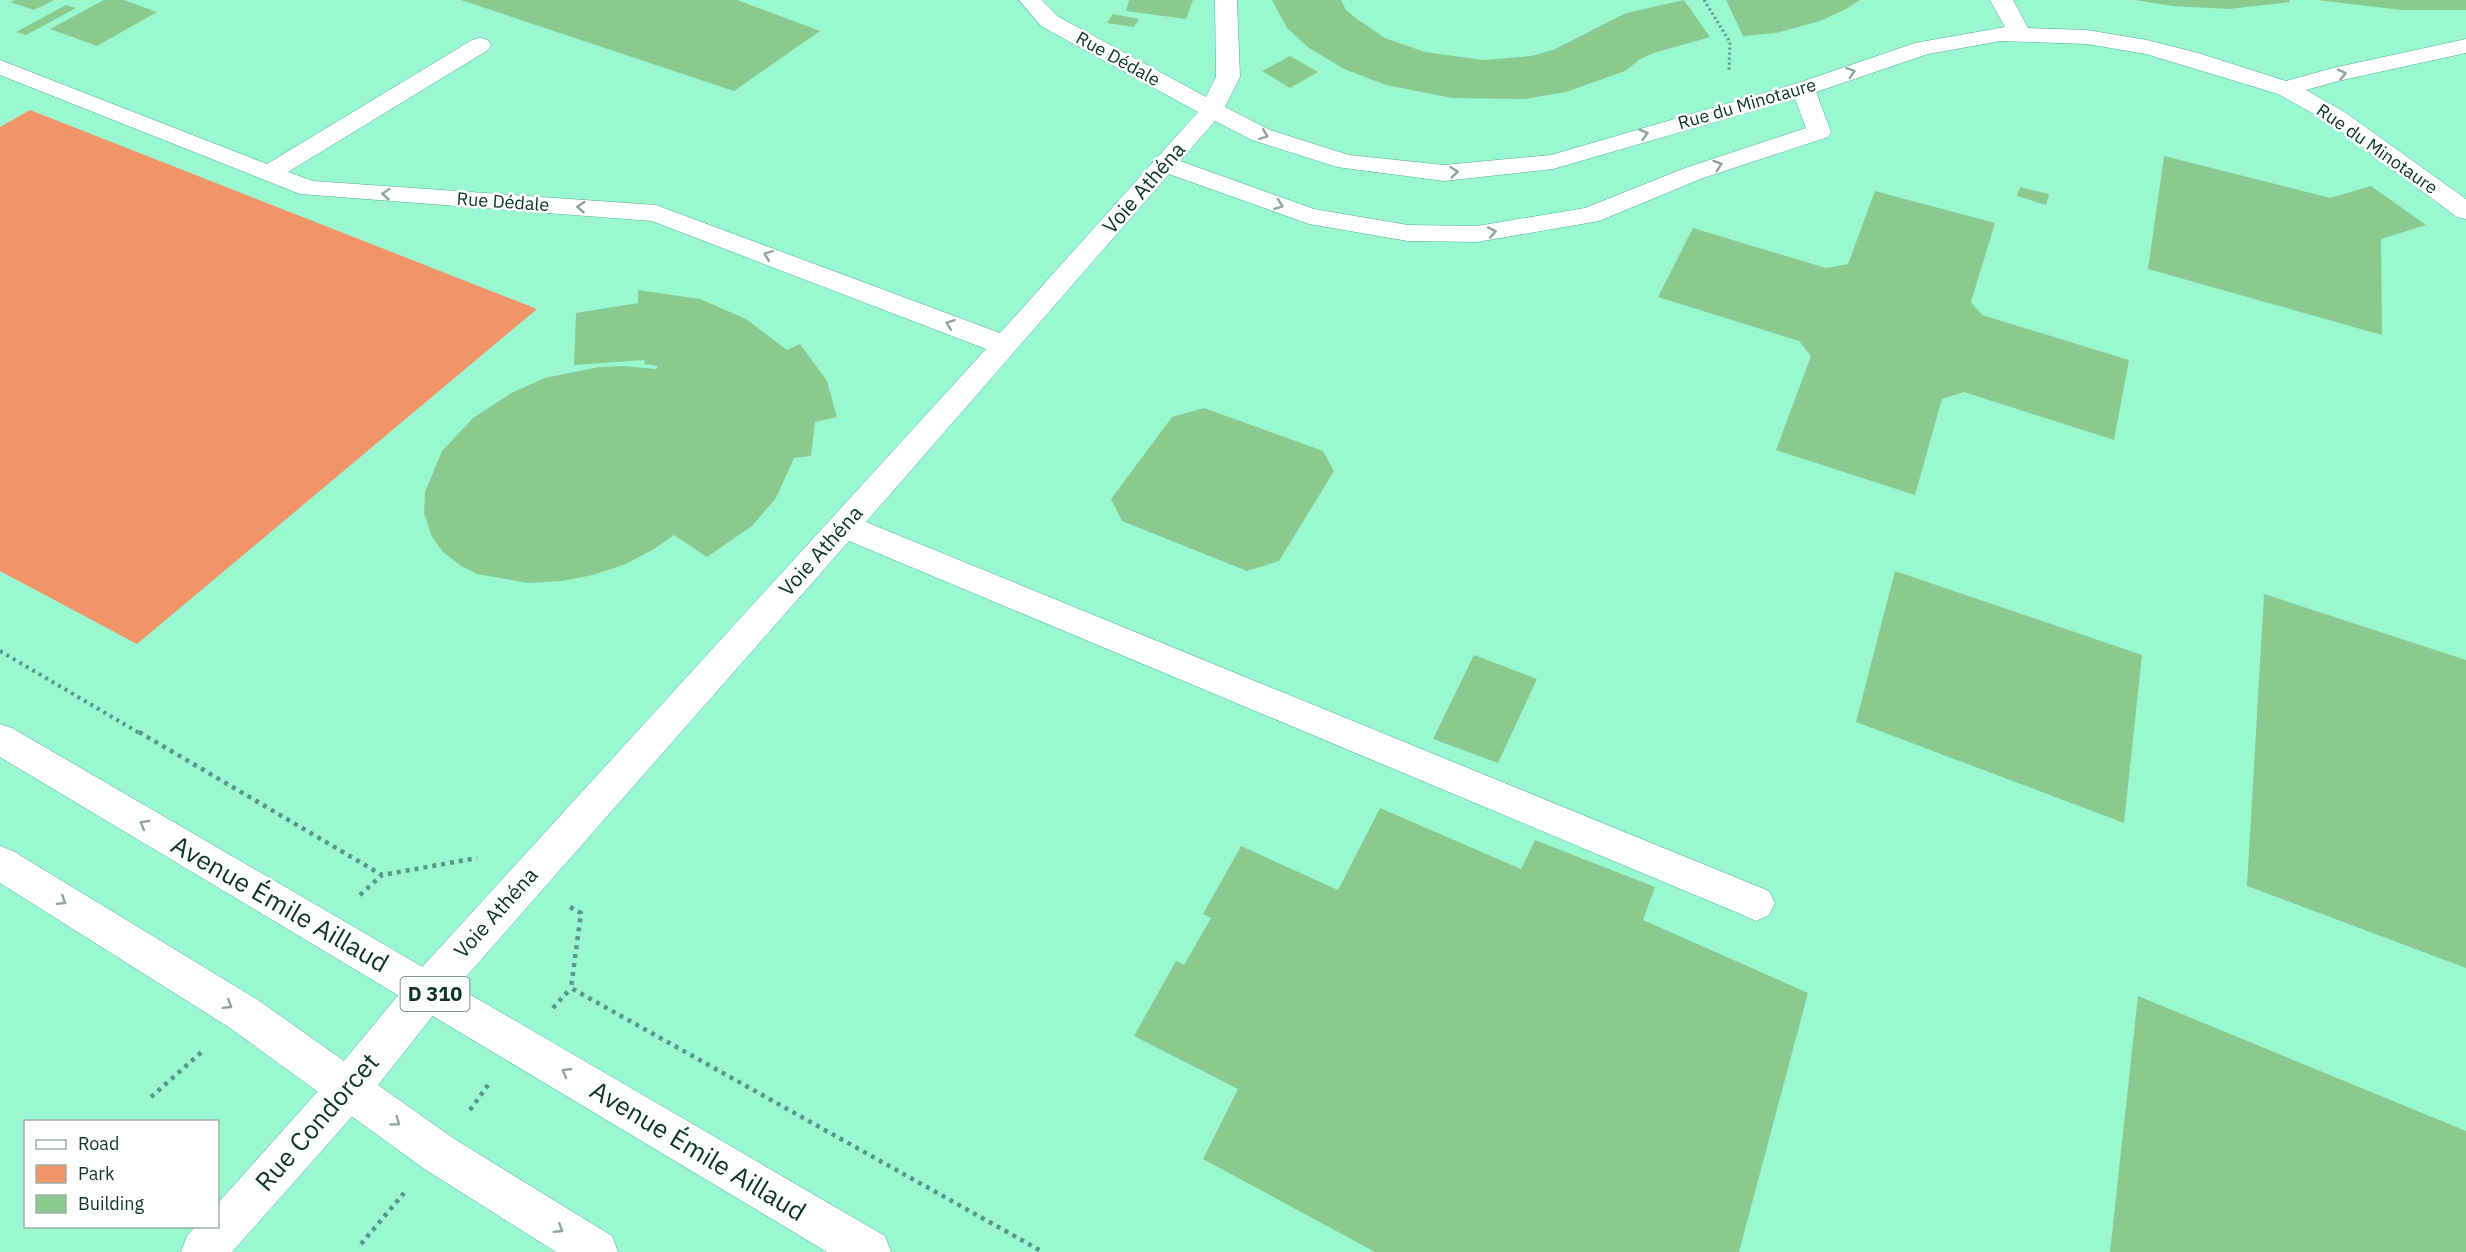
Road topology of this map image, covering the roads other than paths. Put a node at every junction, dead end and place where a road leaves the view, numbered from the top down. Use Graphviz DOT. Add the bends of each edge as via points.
graph roads {
  1 [pos="1030,0"];
  2 [pos="1226,0"];
  3 [pos="2001,0"];
  4 [pos="2020,34"];
  5 [pos="480,45"];
  6 [pos="2466,46"];
  7 [pos="0,67"];
  8 [pos="1803,89"];
  9 [pos="2286,89"];
  10 [pos="1212,110"];
  11 [pos="1165,164"];
  12 [pos="269,173"];
  13 [pos="2466,211"];
  14 [pos="1004,345"];
  15 [pos="843,526"];
  16 [pos="0,739"];
  17 [pos="0,863"];
  18 [pos="1756,903"];
  19 [pos="428,990"];
  20 [pos="349,1088"];
  21 [pos="203,1252"];
  22 [pos="596,1252"];
  23 [pos="869,1252"];
  1 -- 10 [label="street, Rue Dédale" via="1049,21"];
  2 -- 10 [label="street, Voie Athéna" via="1228,77"];
  3 -- 4 [label="street"];
  8 -- 4 [label="street, Rue du Minotaure, one-way" via="1923,48 1971,38"];
  4 -- 9 [label="street, Rue du Minotaure" via="2087,37 2148,46"];
  5 -- 12 [label="street"];
  9 -- 6 [label="street, Rue du Minotaure, one-way"];
  7 -- 12 [label="street, Rue Dédale"];
  10 -- 8 [label="street, Rue du Minotaure, one-way" via="1261,135 1346,162 1444,174 1553,162"];
  11 -- 8 [label="street, one-way" via="1309,216 1408,233 1477,234 1590,215 1694,173 1819,132"];
  9 -- 13 [label="street, Rue du Minotaure" via="2338,118"];
  10 -- 11 [label="street, Voie Athéna"];
  11 -- 14 [label="street, Voie Athéna"];
  14 -- 12 [label="street, Rue Dédale, one-way" via="656,213 309,189"];
  14 -- 15 [label="street, Voie Athéna"];
  15 -- 18 [label="street"];
  15 -- 19 [label="street, Voie Athéna"];
  19 -- 16 [label="street, Avenue Émile Aillaud / D 310, one-way"];
  17 -- 20 [label="street, one-way" via="244,1014"];
  19 -- 20 [label="street, Rue Condorcet"];
  23 -- 19 [label="street, Avenue Émile Aillaud / D 310, one-way"];
  20 -- 21 [label="street, Rue Condorcet"];
  20 -- 22 [label="street, one-way" via="438,1153"];
}
